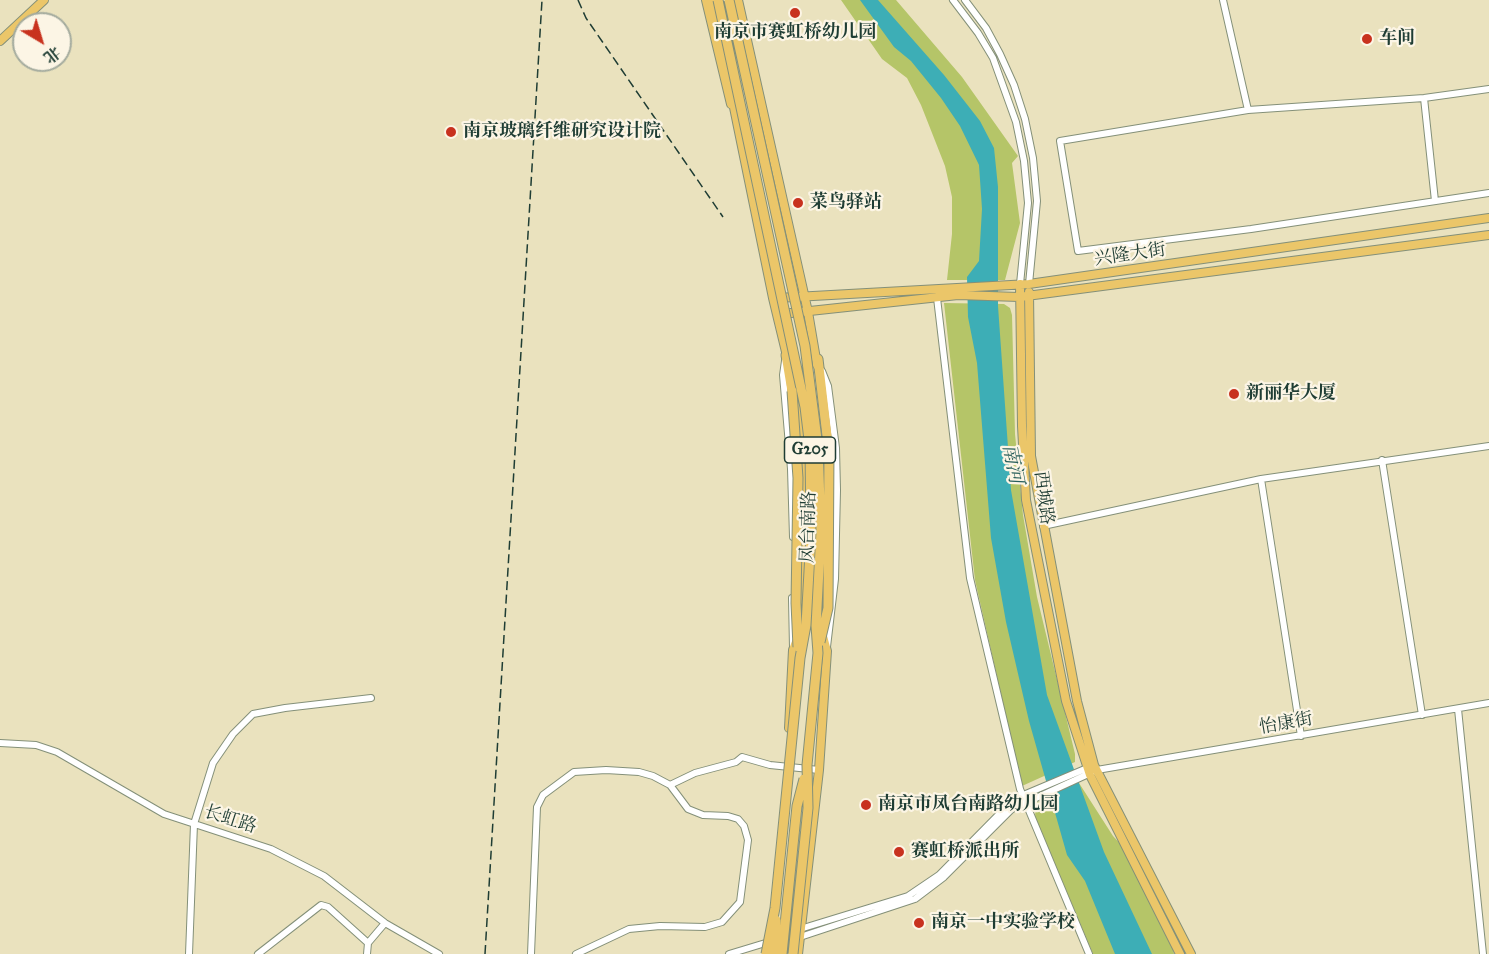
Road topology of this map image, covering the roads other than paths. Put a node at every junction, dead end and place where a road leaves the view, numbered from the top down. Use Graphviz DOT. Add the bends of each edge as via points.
graph roads {
  1 [pos="44,0"];
  2 [pos="706,0"];
  3 [pos="712,0"];
  4 [pos="718,0"];
  5 [pos="729,0"];
  6 [pos="738,0"];
  7 [pos="952,0"];
  8 [pos="965,0"];
  9 [pos="1223,0"];
  10 [pos="1,37"];
  11 [pos="1489,89"];
  12 [pos="1424,98"];
  13 [pos="1248,110"];
  14 [pos="736,119"];
  15 [pos="1489,193"];
  16 [pos="1435,201"];
  17 [pos="1489,218"];
  18 [pos="1489,235"];
  19 [pos="1026,236"];
  20 [pos="1035,237"];
  21 [pos="1020,284"];
  22 [pos="1029,285"];
  23 [pos="959,291"];
  24 [pos="1029,294"];
  25 [pos="1019,297"];
  26 [pos="773,298"];
  27 [pos="805,298"];
  28 [pos="937,298"];
  29 [pos="808,312"];
  30 [pos="777,314"];
  31 [pos="786,355"];
  32 [pos="818,360"];
  33 [pos="1489,446"];
  34 [pos="1382,460"];
  35 [pos="1261,479"];
  36 [pos="1043,526"];
  37 [pos="793,650"];
  38 [pos="823,652"];
  39 [pos="800,658"];
  40 [pos="371,698"];
  41 [pos="1489,703"];
  42 [pos="1458,709"];
  43 [pos="1422,715"];
  44 [pos="1301,736"];
  45 [pos="0,743"];
  46 [pos="807,765"];
  47 [pos="786,768"];
  48 [pos="819,770"];
  49 [pos="1089,771"];
  50 [pos="670,785"];
  51 [pos="1024,799"];
  52 [pos="194,824"];
  53 [pos="776,908"];
  54 [pos="385,923"];
  55 [pos="800,929"];
  56 [pos="799,938"];
  57 [pos="770,941"];
  58 [pos="368,943"];
  59 [pos="189,954"];
  60 [pos="258,954"];
  61 [pos="367,954"];
  62 [pos="439,954"];
  63 [pos="531,954"];
  64 [pos="576,954"];
  65 [pos="729,954"];
  66 [pos="767,954"];
  67 [pos="775,954"];
  68 [pos="782,954"];
  69 [pos="793,954"];
  70 [pos="798,954"];
  71 [pos="1089,954"];
  72 [pos="1180,954"];
  73 [pos="1191,954"];
  74 [pos="1483,954"];
  1 -- 10 [label="main road"];
  2 -- 14 [label="main road, 凤台南路"];
  3 -- 14 [label="main road, 凤台南路"];
  4 -- 39 [label="highway, 凤台南路 / G205, bridge" via="805,407 810,448 811,535 806,625"];
  5 -- 38 [label="highway, 凤台南路 / G205, bridge" via="809,370 820,489"];
  6 -- 27 [label="main road, 凤台南路"];
  7 -- 19 [label="street, 西城路" via="993,58 1016,122 1028,203"];
  8 -- 20 [label="street, 西城路" via="1000,54 1025,119 1037,201"];
  9 -- 13 [label="street"];
  11 -- 12 [label="street"];
  12 -- 13 [label="street"];
  12 -- 16 [label="street"];
  13 -- 16 [label="street" via="1060,141 1078,251"];
  14 -- 26 [label="main road, 凤台南路"];
  15 -- 16 [label="street"];
  17 -- 22 [label="main road, 兴隆大街"];
  18 -- 24 [label="main road, 兴隆大街"];
  19 -- 20 [label="street" via="1031,241"];
  19 -- 21 [label="street, 西城路"];
  20 -- 22 [label="street, 西城路"];
  21 -- 22 [label="main road, 兴隆大街"];
  21 -- 23 [label="main road, 兴隆大街"];
  21 -- 25 [label="main road, 西城路"];
  22 -- 24 [label="main road, 西城路"];
  23 -- 25 [label="main road, 兴隆大街"];
  23 -- 27 [label="main road, 兴隆大街"];
  23 -- 28 [label="main road, 兴隆大街"];
  24 -- 25 [label="main road, 兴隆大街"];
  24 -- 36 [label="main road, 西城路" via="1031,456"];
  25 -- 49 [label="main road, 西城路" via="1026,500 1066,700"];
  26 -- 27 [label="main road, 兴隆大街"];
  26 -- 30 [label="main road, 凤台南路"];
  27 -- 29 [label="main road, 凤台南路"];
  28 -- 29 [label="main road, 兴隆大街"];
  28 -- 51 [label="street" via="970,578"];
  29 -- 30 [label="main road, 兴隆大街"];
  29 -- 32 [label="main road, 凤台南路"];
  30 -- 31 [label="main road, 凤台南路"];
  31 -- 37 [label="street" via="783,375 791,469"];
  31 -- 37 [label="main road, 凤台南路" via="793,369 805,486 801,628"];
  31 -- 39 [label="highway, bridge" via="799,487 796,603"];
  32 -- 38 [label="highway, bridge" via="829,453 828,608"];
  32 -- 38 [label="main road, 凤台南路" via="816,376 828,495"];
  33 -- 34 [label="street"];
  34 -- 35 [label="street"];
  34 -- 43 [label="street"];
  35 -- 36 [label="street"];
  35 -- 44 [label="street"];
  36 -- 49 [label="main road, 西城路"];
  37 -- 47 [label="main road, 凤台南路"];
  38 -- 46 [label="highway, 凤台南路 / G205, bridge"];
  38 -- 48 [label="main road, 凤台南路"];
  39 -- 53 [label="highway, 凤台南路 / G205, bridge"];
  40 -- 52 [label="street" via="253,714 213,763"];
  41 -- 42 [label="street, 怡康街"];
  42 -- 43 [label="street, 怡康街"];
  42 -- 74 [label="street"];
  43 -- 44 [label="street, 怡康街"];
  44 -- 49 [label="street, 怡康街"];
  45 -- 52 [label="street, 长虹路" via="36,746 57,753 164,814"];
  46 -- 68 [label="highway, bridge" via="797,806"];
  46 -- 69 [label="highway, 凤台南路 / G205, bridge" via="808,808"];
  47 -- 48 [label="street"];
  47 -- 50 [label="street" via="742,757"];
  47 -- 57 [label="main road, 凤台南路"];
  48 -- 55 [label="main road, 凤台南路"];
  49 -- 51 [label="street, 怡康街"];
  49 -- 72 [label="main road, 西城路"];
  49 -- 73 [label="main road, 西城路"];
  50 -- 63 [label="street" via="639,772 582,770 543,795 534,831"];
  50 -- 64 [label="street" via="688,809 697,814 728,816 744,826 748,840 740,902 722,922 705,927 629,929"];
  51 -- 55 [label="street" via="1014,800 939,875 908,896"];
  51 -- 56 [label="street" via="944,877 915,899"];
  51 -- 71 [label="street"];
  52 -- 54 [label="street, 长虹路" via="271,849 355,898"];
  52 -- 59 [label="street"];
  53 -- 66 [label="highway, bridge"];
  53 -- 67 [label="highway, bridge"];
  54 -- 58 [label="street"];
  54 -- 62 [label="street, 长虹路"];
  55 -- 56 [label="main road, 凤台南路"];
  56 -- 57 [label="street"];
  56 -- 70 [label="main road, 凤台南路"];
  57 -- 65 [label="street"];
  57 -- 66 [label="main road, 凤台南路"];
  58 -- 60 [label="street" via="321,905"];
  58 -- 61 [label="street"];
}
